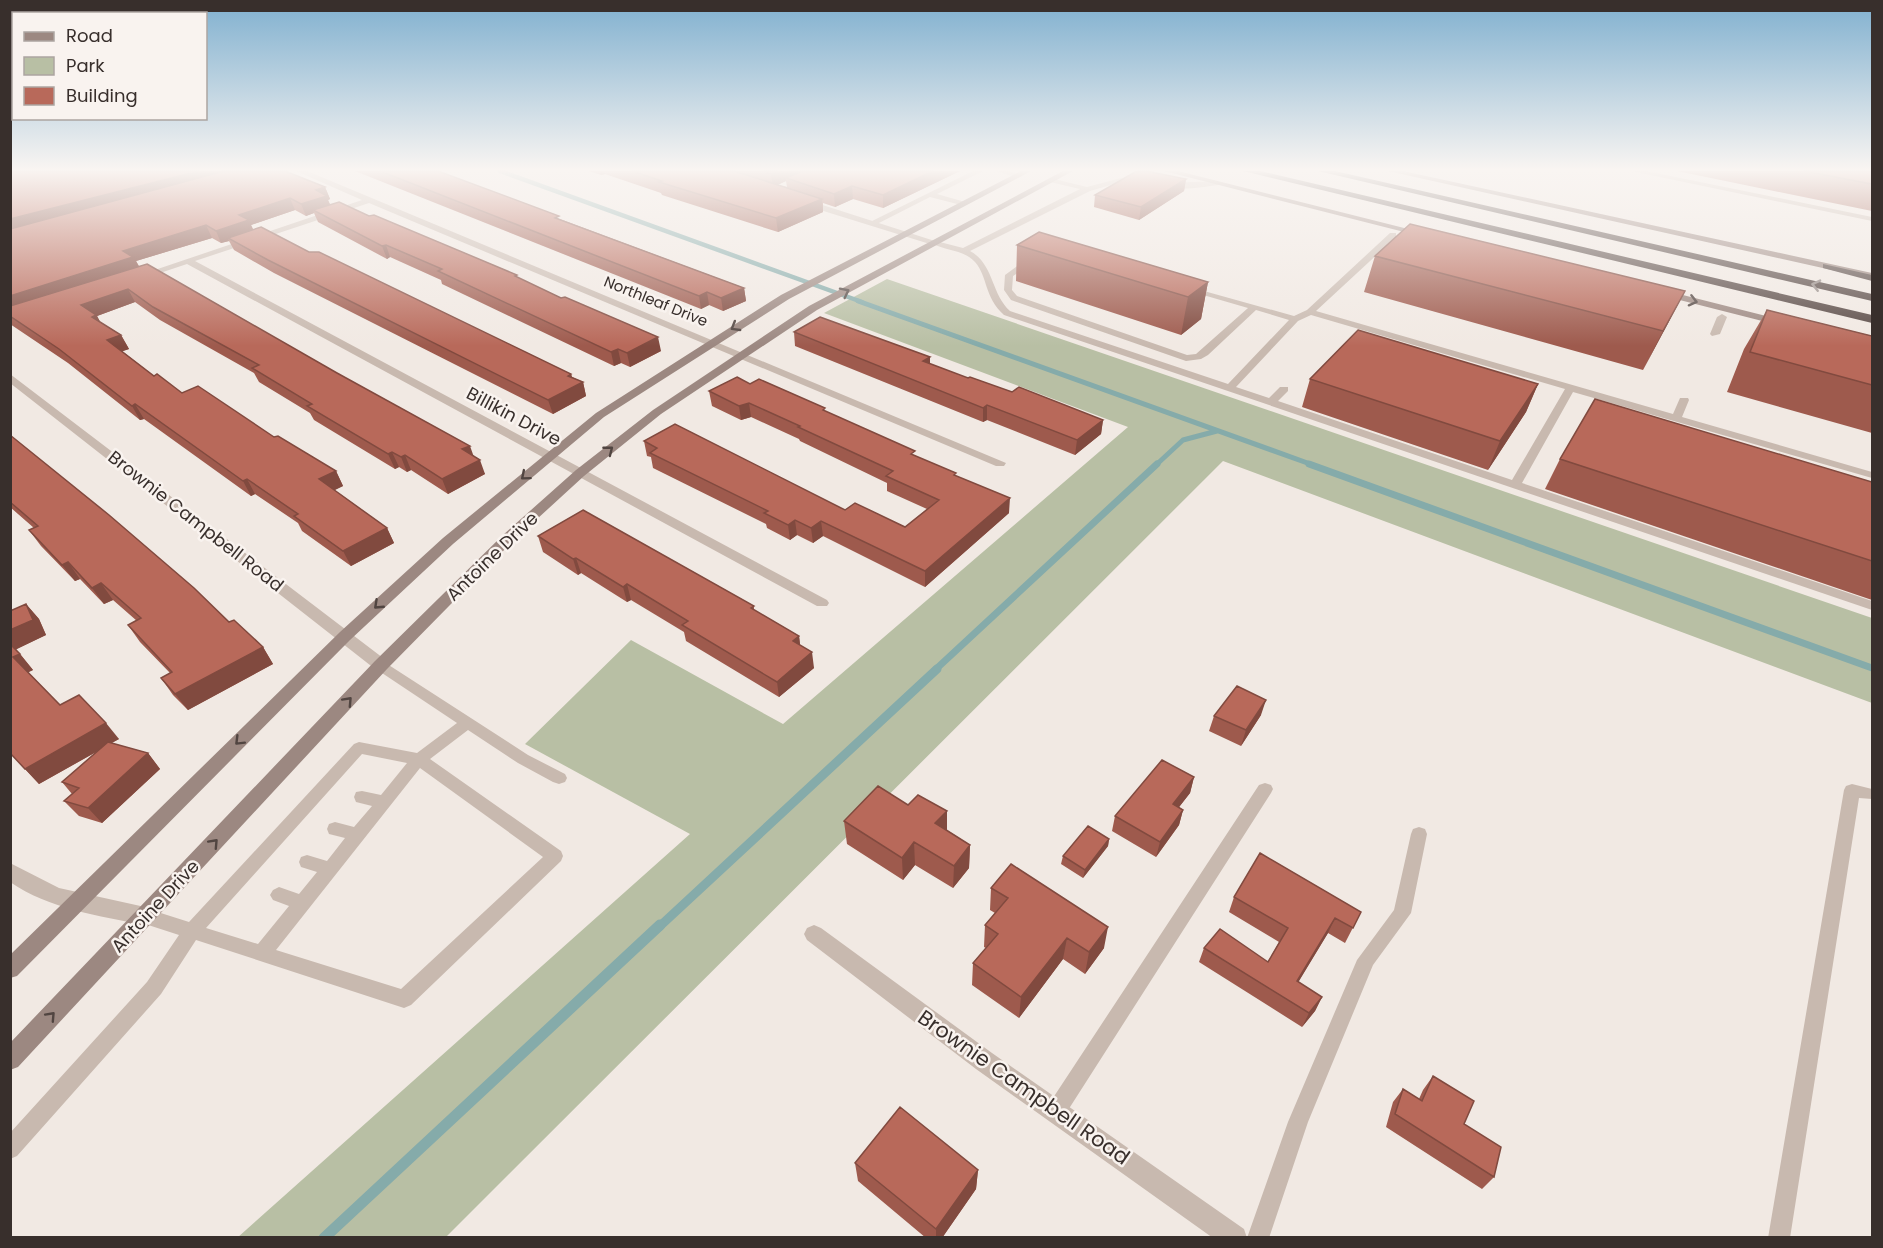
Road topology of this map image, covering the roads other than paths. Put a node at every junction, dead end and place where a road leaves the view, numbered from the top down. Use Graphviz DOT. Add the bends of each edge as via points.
graph roads {
  1 [pos="283,229"];
  2 [pos="441,229"];
  3 [pos="893,229"];
  4 [pos="913,229"];
  5 [pos="962,229"];
  6 [pos="1008,229"];
  7 [pos="1404,229"];
  8 [pos="1495,229"];
  9 [pos="1575,229"];
  10 [pos="1659,229"];
  11 [pos="906,233"];
  12 [pos="1393,235"];
  13 [pos="1436,237"];
  14 [pos="936,243"];
  15 [pos="964,252"];
  16 [pos="1043,254"];
  17 [pos="189,261"];
  18 [pos="1827,266"];
  19 [pos="1872,277"];
  20 [pos="133,279"];
  21 [pos="1178,285"];
  22 [pos="1657,291"];
  23 [pos="1872,298"];
  24 [pos="1254,307"];
  25 [pos="1310,312"];
  26 [pos="1064,316"];
  27 [pos="1722,317"];
  28 [pos="1872,317"];
  29 [pos="1295,319"];
  30 [pos="1794,325"];
  31 [pos="1055,329"];
  32 [pos="1715,334"];
  33 [pos="713,341"];
  34 [pos="744,354"];
  35 [pos="10,377"];
  36 [pos="1571,387"];
  37 [pos="1229,389"];
  38 [pos="1284,389"];
  39 [pos="1684,400"];
  40 [pos="1270,403"];
  41 [pos="1676,418"];
  42 [pos="550,455"];
  43 [pos="1000,463"];
  44 [pos="580,473"];
  45 [pos="1872,475"];
  46 [pos="1515,485"];
  47 [pos="822,603"];
  48 [pos="1872,606"];
  49 [pos="345,636"];
  50 [pos="381,665"];
  51 [pos="468,722"];
  52 [pos="419,759"];
  53 [pos="559,778"];
  54 [pos="1265,789"];
  55 [pos="1869,794"];
  56 [pos="363,797"];
  57 [pos="384,802"];
  58 [pos="335,829"];
  59 [pos="1419,834"];
  60 [pos="357,835"];
  61 [pos="307,862"];
  62 [pos="330,869"];
  63 [pos="10,871"];
  64 [pos="279,895"];
  65 [pos="78,903"];
  66 [pos="303,903"];
  67 [pos="145,916"];
  68 [pos="192,931"];
  69 [pos="814,934"];
  70 [pos="262,953"];
  71 [pos="10,969"];
  72 [pos="10,1059"];
  73 [pos="1056,1111"];
  74 [pos="10,1149"];
  75 [pos="1235,1238"];
  76 [pos="1258,1238"];
  77 [pos="1779,1238"];
  1 -- 17 [label="street"];
  2 -- 33 [label="street, Northleaf Drive"];
  3 -- 11 [label="street"];
  4 -- 11 [label="main road, Antoine Drive"];
  5 -- 14 [label="main road, Antoine Drive"];
  6 -- 15 [label="lane"];
  7 -- 13 [label="main road"];
  8 -- 28 [label="highway"];
  23 -- 9 [label="highway, one-way"];
  10 -- 18 [label="main road"];
  11 -- 14 [label="street"];
  11 -- 33 [label="main road, Antoine Drive, one-way" via="785,297"];
  12 -- 25 [label="lane"];
  14 -- 15 [label="lane"];
  34 -- 14 [label="main road, Antoine Drive, one-way" via="813,308"];
  15 -- 31 [label="lane" via="980,262 991,295 1000,308"];
  16 -- 26 [label="lane" via="1009,275 1008,290 1019,301"];
  17 -- 20 [label="street"];
  17 -- 42 [label="street, Billikin Drive"];
  18 -- 19 [label="highway"];
  21 -- 24 [label="lane"];
  22 -- 30 [label="main road, one-way"];
  24 -- 26 [label="lane" via="1204,353 1191,358"];
  24 -- 29 [label="lane"];
  25 -- 29 [label="lane"];
  25 -- 36 [label="lane"];
  26 -- 31 [label="lane"];
  27 -- 32 [label="lane"];
  29 -- 37 [label="lane"];
  31 -- 37 [label="lane"];
  33 -- 34 [label="street, Northleaf Drive"];
  33 -- 42 [label="main road, Antoine Drive" via="600,415"];
  34 -- 43 [label="street, Northleaf Drive"];
  44 -- 34 [label="main road, Antoine Drive, one-way" via="657,412"];
  35 -- 49 [label="street, Brownie Campbell Road"];
  36 -- 41 [label="lane"];
  36 -- 46 [label="lane"];
  37 -- 40 [label="lane"];
  38 -- 40 [label="lane"];
  39 -- 41 [label="lane"];
  40 -- 46 [label="lane"];
  41 -- 45 [label="lane"];
  42 -- 44 [label="street, Billikin Drive"];
  42 -- 49 [label="main road, Antoine Drive, one-way" via="448,541"];
  44 -- 47 [label="street, Billikin Drive"];
  44 -- 50 [label="main road, Antoine Drive" via="508,538"];
  46 -- 48 [label="lane"];
  49 -- 50 [label="street, Brownie Campbell Road"];
  49 -- 65 [label="main road, Antoine Drive, one-way"];
  50 -- 51 [label="lane"];
  67 -- 50 [label="main road, Antoine Drive, one-way"];
  51 -- 52 [label="lane"];
  51 -- 53 [label="lane"];
  52 -- 57 [label="lane"];
  52 -- 68 [label="lane" via="359,748 326,791 243,882"];
  52 -- 70 [label="lane" via="555,856 404,999"];
  54 -- 73 [label="lane"];
  55 -- 77 [label="lane" via="1852,790"];
  56 -- 57 [label="lane"];
  57 -- 60 [label="lane"];
  58 -- 60 [label="lane"];
  59 -- 76 [label="lane" via="1402,913 1366,960 1298,1122"];
  60 -- 62 [label="lane"];
  61 -- 62 [label="lane"];
  62 -- 66 [label="lane"];
  63 -- 65 [label="street" via="24,882"];
  64 -- 66 [label="lane"];
  65 -- 67 [label="street"];
  65 -- 71 [label="main road, Antoine Drive"];
  66 -- 70 [label="lane"];
  67 -- 68 [label="lane"];
  72 -- 67 [label="main road, Antoine Drive, one-way"];
  68 -- 70 [label="lane"];
  68 -- 74 [label="lane" via="154,988"];
  69 -- 73 [label="street, Brownie Campbell Road"];
  73 -- 75 [label="street, Brownie Campbell Road"];
}
